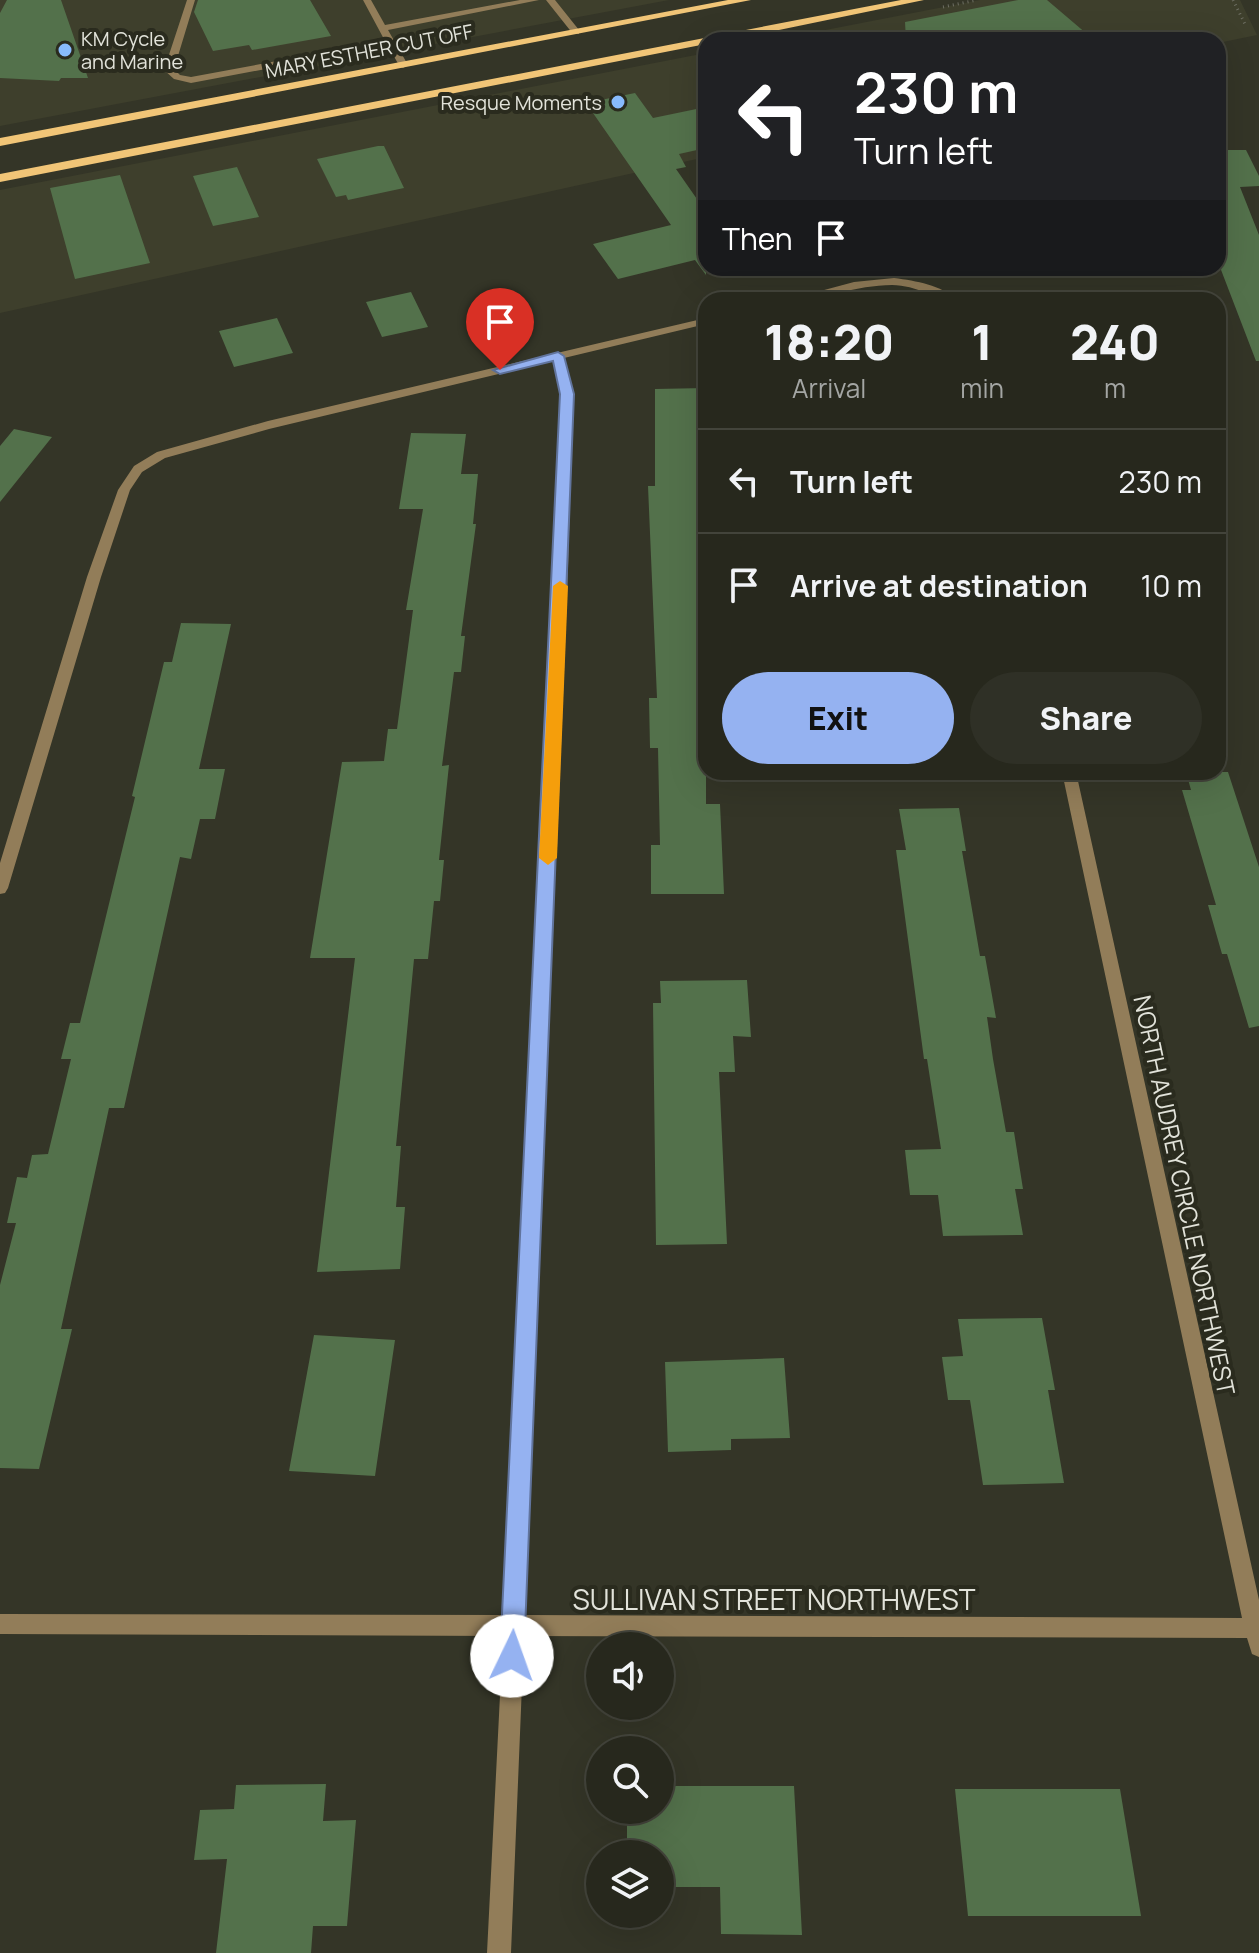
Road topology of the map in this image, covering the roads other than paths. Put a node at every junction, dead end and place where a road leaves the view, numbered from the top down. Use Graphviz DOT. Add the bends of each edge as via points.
graph roads {
  1 [pos="191,0"];
  2 [pos="367,0"];
  3 [pos="535,0"];
  4 [pos="550,0"];
  5 [pos="745,0"];
  6 [pos="918,0"];
  7 [pos="382,28"];
  8 [pos="753,32"];
  9 [pos="698,41"];
  10 [pos="390,43"];
  11 [pos="587,47"];
  12 [pos="403,65"];
  13 [pos="0,142"];
  14 [pos="0,178"];
  15 [pos="832,292"];
  16 [pos="936,292"];
  17 [pos="698,323"];
  18 [pos="558,356"];
  19 [pos="1071,780"];
  20 [pos="0,888"];
  21 [pos="0,1624"];
  22 [pos="513,1626"];
  23 [pos="1258,1635"];
  24 [pos="499,1953"];
  1 -- 10 [label="street" via="169,70 177,77 191,80"];
  2 -- 7 [label="street"];
  3 -- 7 [label="street"];
  4 -- 11 [label="street"];
  5 -- 11 [label="main road, MARY ESTHER CUT OFF"];
  6 -- 8 [label="main road"];
  7 -- 10 [label="street"];
  9 -- 11 [label="main road, MARY ESTHER CUT OFF"];
  10 -- 12 [label="street"];
  11 -- 12 [label="main road, MARY ESTHER CUT OFF"];
  11 -- 14 [label="main road, MARY ESTHER CUT OFF"];
  12 -- 13 [label="main road, MARY ESTHER CUT OFF"];
  15 -- 16 [label="street" via="891,280"];
  17 -- 18 [label="street"];
  18 -- 20 [label="street" via="268,425 161,455 138,469 124,490 94,577"];
  18 -- 22 [label="street" via="567,394 561,568"];
  19 -- 23 [label="street, NORTH AUDREY CIRCLE NORTHWEST"];
  21 -- 22 [label="street, SULLIVAN STREET NORTHWEST"];
  22 -- 23 [label="street, SULLIVAN STREET NORTHWEST"];
  22 -- 24 [label="street"];
}
